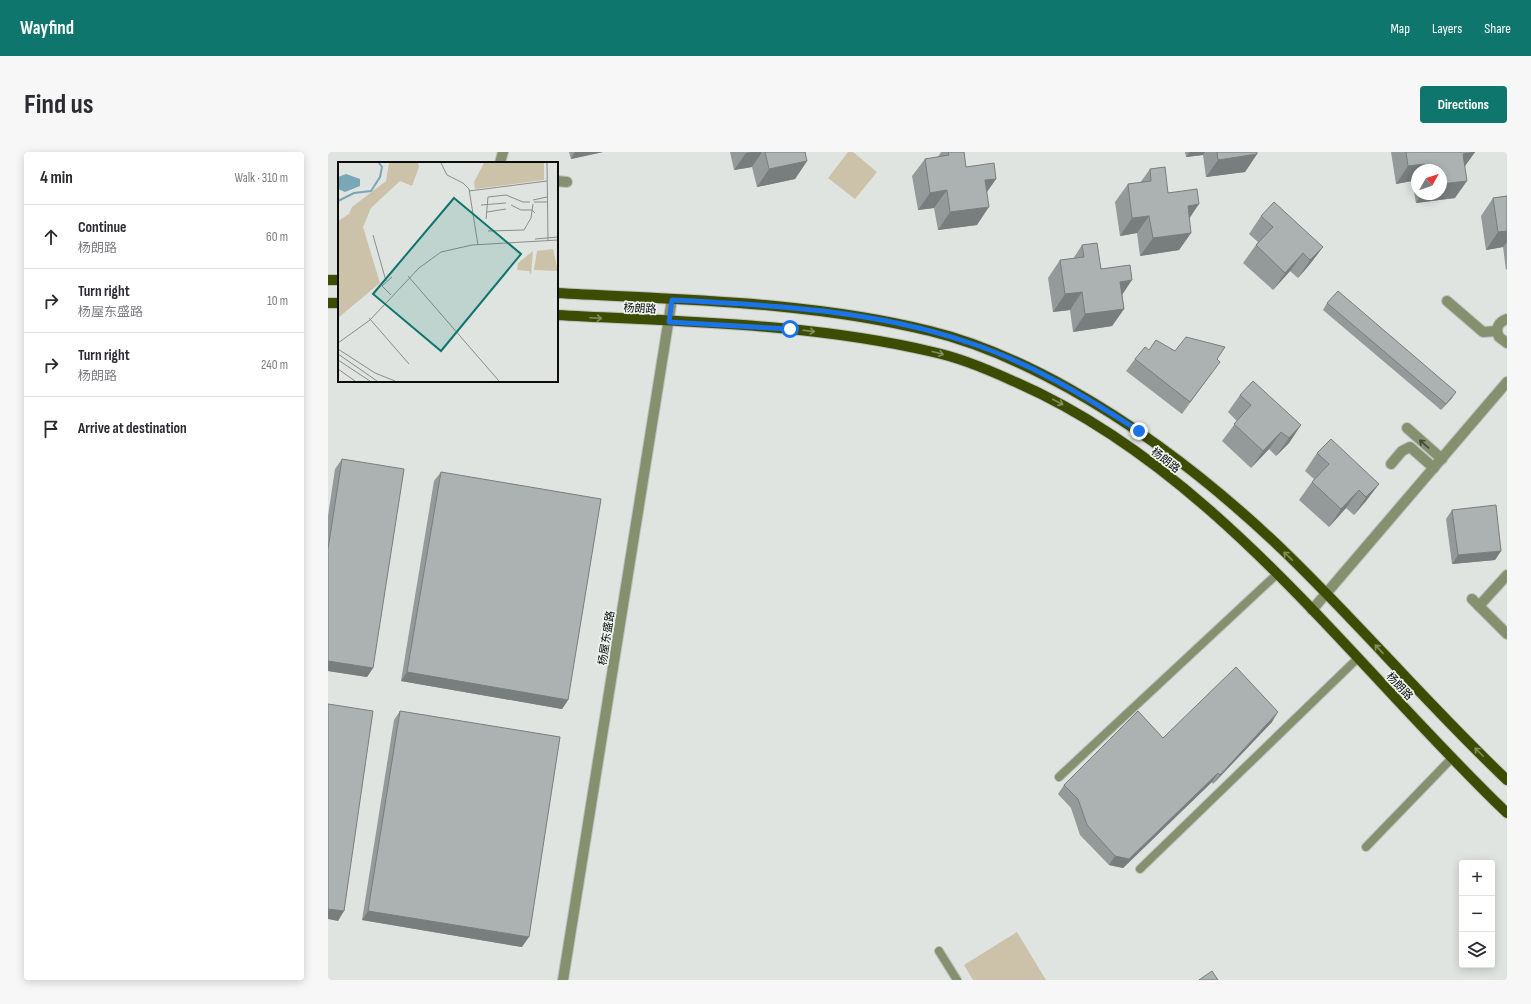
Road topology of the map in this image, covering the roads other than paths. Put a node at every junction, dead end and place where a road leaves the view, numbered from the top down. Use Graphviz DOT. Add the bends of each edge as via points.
graph roads {
  1 [pos="503,152"];
  2 [pos="500,162"];
  3 [pos="558,293"];
  4 [pos="672,300"];
  5 [pos="1447,301"];
  6 [pos="558,315"];
  7 [pos="1507,319"];
  8 [pos="669,322"];
  9 [pos="1497,331"];
  10 [pos="1507,343"];
  11 [pos="1507,382"];
  12 [pos="1407,428"];
  13 [pos="1442,459"];
  14 [pos="1391,464"];
  15 [pos="1434,468"];
  16 [pos="1277,574"];
  17 [pos="1507,575"];
  18 [pos="1326,593"];
  19 [pos="1312,610"];
  20 [pos="1507,633"];
  21 [pos="1358,658"];
  22 [pos="1452,758"];
  23 [pos="1059,777"];
  24 [pos="1507,780"];
  25 [pos="1507,813"];
  26 [pos="1366,847"];
  27 [pos="1140,870"];
  28 [pos="939,951"];
  29 [pos="563,980"];
  30 [pos="957,980"];
  1 -- 2 [label="street"];
  3 -- 4 [label="main road, 杨朗路"];
  4 -- 8 [label="street, 杨屋东盛路"];
  18 -- 4 [label="main road, 杨朗路, one-way" via="1251,521 1139,431 1095,403 1009,358 933,331 880,319 802,308"];
  5 -- 9 [label="street" via="1483,332"];
  6 -- 8 [label="main road, 杨朗路, one-way"];
  7 -- 9 [label="street" via="1500,323"];
  8 -- 16 [label="main road, 杨朗路, one-way" via="837,334 935,352 981,367 1036,391 1110,434 1183,489"];
  8 -- 29 [label="street, 杨屋东盛路"];
  9 -- 10 [label="street" via="1498,337"];
  11 -- 13 [label="street"];
  13 -- 12 [label="street, one-way"];
  13 -- 15 [label="street"];
  14 -- 15 [label="street" via="1402,451 1410,447"];
  15 -- 18 [label="street"];
  16 -- 19 [label="main road, 杨朗路"];
  16 -- 23 [label="lane"];
  17 -- 20 [label="street" via="1475,602"];
  18 -- 19 [label="street"];
  24 -- 18 [label="main road, 杨朗路, one-way"];
  19 -- 21 [label="main road, 杨朗路"];
  21 -- 22 [label="main road, 杨朗路"];
  21 -- 27 [label="lane"];
  22 -- 25 [label="main road, 杨朗路"];
  22 -- 26 [label="lane"];
  28 -- 30 [label="lane"];
}
